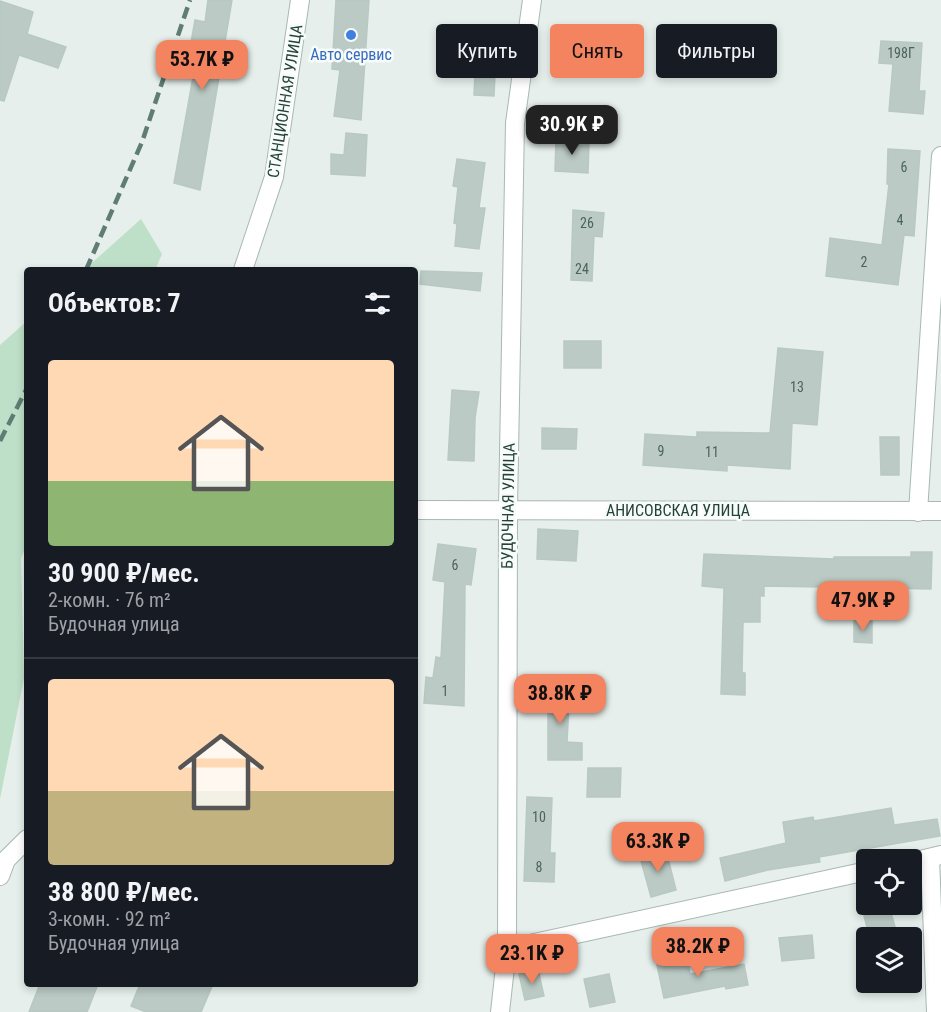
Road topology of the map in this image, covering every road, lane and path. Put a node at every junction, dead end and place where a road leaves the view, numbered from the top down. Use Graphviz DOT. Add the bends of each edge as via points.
graph roads {
  1 [pos="300,0"];
  2 [pos="532,0"];
  3 [pos="941,156"];
  4 [pos="244,267"];
  5 [pos="508,509"];
  6 [pos="418,510"];
  7 [pos="941,511"];
  8 [pos="918,512"];
  9 [pos="24,842"];
  10 [pos="936,856"];
  11 [pos="856,873"];
  12 [pos="0,876"];
  13 [pos="507,949"];
  14 [pos="500,1012"];
  15 [pos="936,1012"];
  1 -- 4 [label="street, СТАНЦИОННАЯ УЛИЦА" via="274,177"];
  2 -- 5 [label="street, БУДОЧНАЯ УЛИЦА" via="515,123"];
  3 -- 8 [label="street"];
  5 -- 6 [label="street, АНИСОВСКАЯ УЛИЦА"];
  5 -- 8 [label="street, АНИСОВСКАЯ УЛИЦА"];
  5 -- 13 [label="street, БУДОЧНАЯ УЛИЦА"];
  7 -- 8 [label="street, АНИСОВСКАЯ УЛИЦА"];
  9 -- 12 [label="street" via="6,860"];
  10 -- 15 [label="street"];
  11 -- 13 [label="street"];
  13 -- 14 [label="street, БУДОЧНАЯ УЛИЦА"];
}
